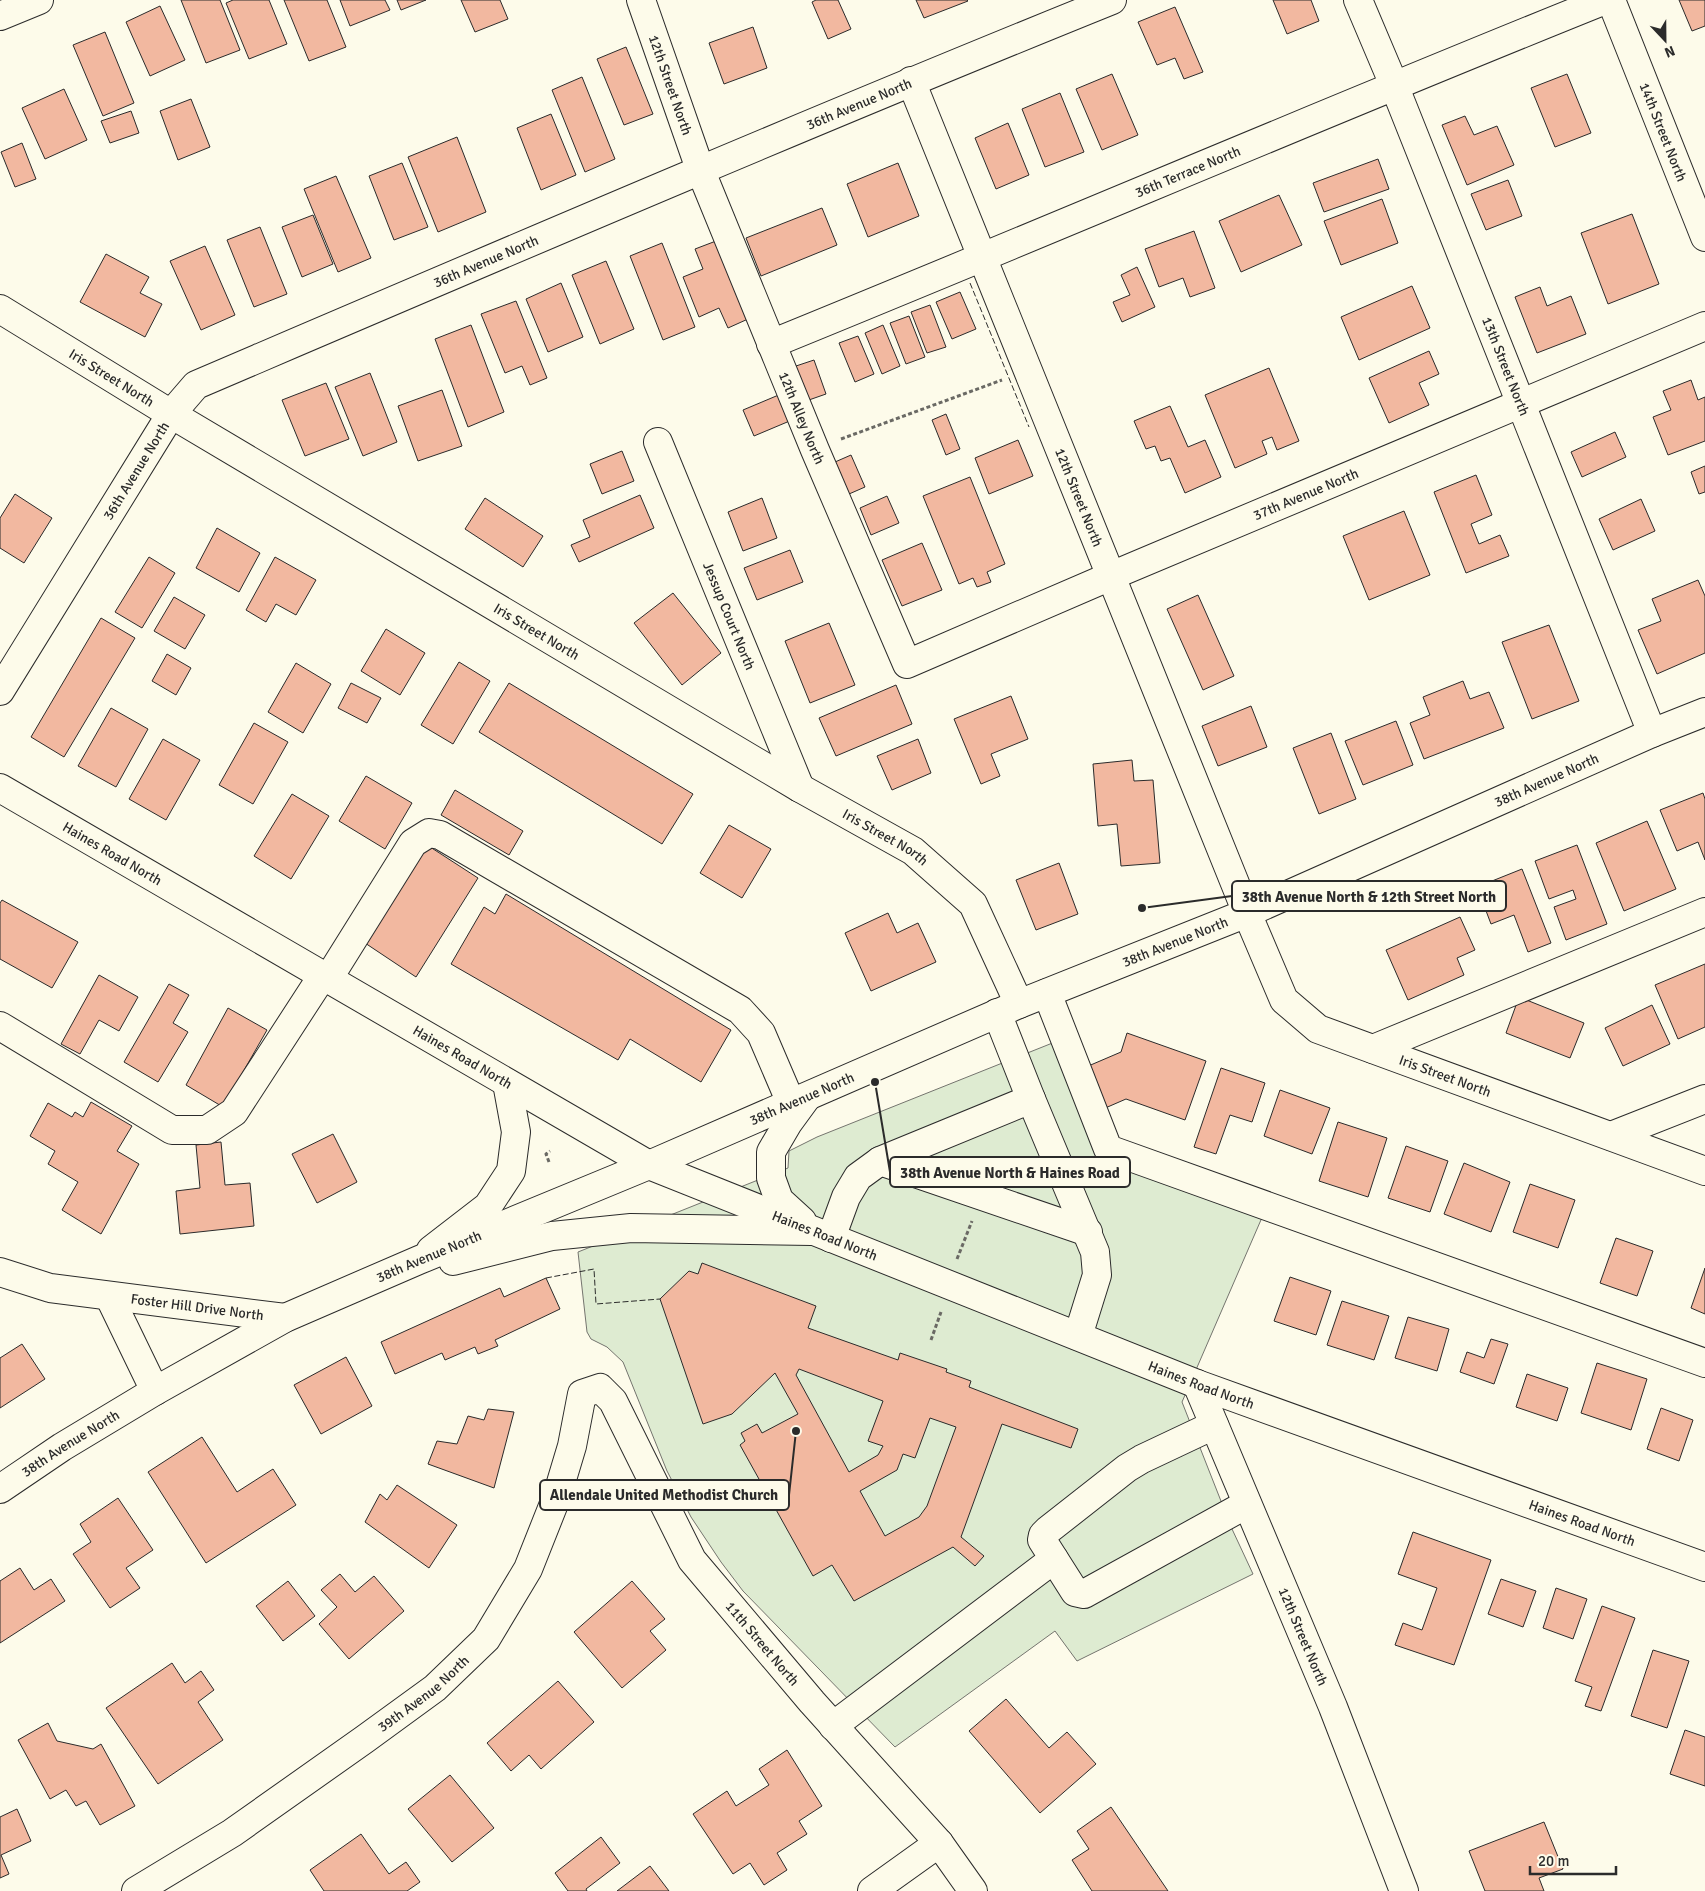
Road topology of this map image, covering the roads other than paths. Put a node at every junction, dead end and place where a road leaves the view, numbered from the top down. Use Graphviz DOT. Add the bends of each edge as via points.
graph roads {
  1 [pos="39,0"];
  2 [pos="641,0"];
  3 [pos="1112,0"];
  4 [pos="1358,0"];
  5 [pos="1605,0"];
  6 [pos="1611,0"];
  7 [pos="0,16"];
  8 [pos="912,81"];
  9 [pos="1394,84"];
  10 [pos="700,169"];
  11 [pos="1705,237"];
  12 [pos="983,258"];
  13 [pos="0,309"];
  14 [pos="1705,326"];
  15 [pos="771,344"];
  16 [pos="1520,404"];
  17 [pos="171,414"];
  18 [pos="658,442"];
  19 [pos="1111,576"];
  20 [pos="907,664"];
  21 [pos="0,691"];
  22 [pos="1705,712"];
  23 [pos="1652,734"];
  24 [pos="0,788"];
  25 [pos="800,788"];
  26 [pos="1247,912"];
  27 [pos="1705,912"];
  28 [pos="325,977"];
  29 [pos="1047,993"];
  30 [pos="1008,1009"];
  31 [pos="0,1026"];
  32 [pos="1373,1049"];
  33 [pos="507,1083"];
  34 [pos="1030,1099"];
  35 [pos="1705,1099"];
  36 [pos="799,1100"];
  37 [pos="1611,1136"];
  38 [pos="880,1161"];
  39 [pos="649,1165"];
  40 [pos="1705,1171"];
  41 [pos="1088,1232"];
  42 [pos="822,1234"];
  43 [pos="419,1260"];
  44 [pos="0,1272"];
  45 [pos="109,1296"];
  46 [pos="285,1318"];
  47 [pos="1078,1336"];
  48 [pos="1705,1364"];
  49 [pos="1197,1384"];
  50 [pos="155,1391"];
  51 [pos="582,1394"];
  52 [pos="1214,1425"];
  53 [pos="0,1489"];
  54 [pos="1247,1504"];
  55 [pos="1054,1559"];
  56 [pos="1705,1568"];
  57 [pos="834,1726"];
  58 [pos="939,1843"];
  59 [pos="136,1891"];
  60 [pos="872,1891"];
  61 [pos="973,1891"];
  62 [pos="1404,1891"];
  1 -- 7 [label="street"];
  2 -- 10 [label="street, 12th Street North"];
  3 -- 8 [label="street, 36th Avenue North"];
  4 -- 9 [label="street, 13th Street North"];
  5 -- 9 [label="street, 36th Terrace North"];
  6 -- 11 [label="street, 14th Street North"];
  8 -- 10 [label="street, 36th Avenue North"];
  8 -- 12 [label="street, 12th Street North"];
  9 -- 12 [label="street, 36th Terrace North"];
  9 -- 16 [label="street, 13th Street North"];
  10 -- 15 [label="street, 12th Alley North"];
  10 -- 17 [label="street, 36th Avenue North" via="196,385"];
  12 -- 15 [label="street, 36th Terrace North"];
  12 -- 19 [label="street, 12th Street North"];
  13 -- 17 [label="street, Iris Street North"];
  14 -- 16 [label="street, 37th Avenue North"];
  15 -- 20 [label="street, 12th Alley North"];
  16 -- 19 [label="street, 37th Avenue North"];
  16 -- 23 [label="street, 13th Street North"];
  17 -- 21 [label="street, 36th Avenue North"];
  17 -- 25 [label="street, Iris Street North"];
  18 -- 25 [label="street, Jessup Court North"];
  19 -- 20 [label="street, 37th Avenue North"];
  19 -- 26 [label="street, 12th Street North"];
  22 -- 23 [label="street, 38th Avenue North"];
  23 -- 26 [label="street, 38th Avenue North"];
  24 -- 28 [label="street, Haines Road North"];
  25 -- 30 [label="street, Iris Street North" via="913,851 973,904"];
  26 -- 29 [label="street, 38th Avenue North"];
  26 -- 32 [label="street, Iris Street North" via="1284,1000 1318,1029"];
  27 -- 32 [label="street"];
  28 -- 31 [label="street" via="234,1112 207,1130 172,1130"];
  28 -- 33 [label="street, Haines Road North"];
  28 -- 36 [label="street" via="413,843 429,833 440,835 740,1010 761,1033"];
  29 -- 30 [label="street, 38th Avenue North"];
  29 -- 48 [label="street" via="1108,1149"];
  30 -- 34 [label="street, Iris Street North"];
  30 -- 36 [label="street, 38th Avenue North"];
  32 -- 37 [label="street, Iris Street North"];
  33 -- 39 [label="street, Haines Road North"];
  33 -- 43 [label="street" via="516,1132 511,1171 488,1206"];
  34 -- 38 [label="street"];
  34 -- 41 [label="street, Iris Street North"];
  35 -- 37 [label="street"];
  36 -- 39 [label="street, 38th Avenue North"];
  36 -- 42 [label="street" via="771,1152 771,1178 779,1200"];
  37 -- 40 [label="street, Iris Street North"];
  38 -- 41 [label="street"];
  38 -- 42 [label="street" via="858,1177"];
  39 -- 42 [label="street, Haines Road North"];
  39 -- 43 [label="street, 38th Avenue North"];
  41 -- 47 [label="street, Iris Street North" via="1095,1252 1097,1275"];
  42 -- 43 [label="street" via="631,1228 552,1236 446,1263"];
  42 -- 47 [label="street, Haines Road North"];
  43 -- 46 [label="street, 38th Avenue North"];
  44 -- 45 [label="street, Foster Hill Drive North" via="50,1288"];
  45 -- 46 [label="street, Foster Hill Drive North"];
  45 -- 50 [label="street, Foster Hill Drive North"];
  46 -- 50 [label="street, 38th Avenue North"];
  47 -- 49 [label="street, Haines Road North"];
  49 -- 52 [label="street, 12th Street North"];
  49 -- 56 [label="street, Haines Road North"];
  50 -- 53 [label="street, 38th Avenue North" via="62,1446"];
  51 -- 57 [label="street, 11th Street North" via="600,1388 612,1401 692,1560"];
  51 -- 59 [label="street, 39th Avenue North" via="572,1446 557,1496 528,1569 486,1639 435,1688 365,1739 232,1833"];
  52 -- 54 [label="street, 12th Street North"];
  52 -- 55 [label="street" via="1127,1468 1043,1535 1042,1540"];
  54 -- 55 [label="street" via="1084,1594 1075,1592"];
  54 -- 62 [label="street, 12th Street North" via="1333,1707"];
  55 -- 57 [label="street"];
  57 -- 58 [label="street, 11th Street North"];
  58 -- 60 [label="street"];
  58 -- 61 [label="street, 11th Street North"];
}
